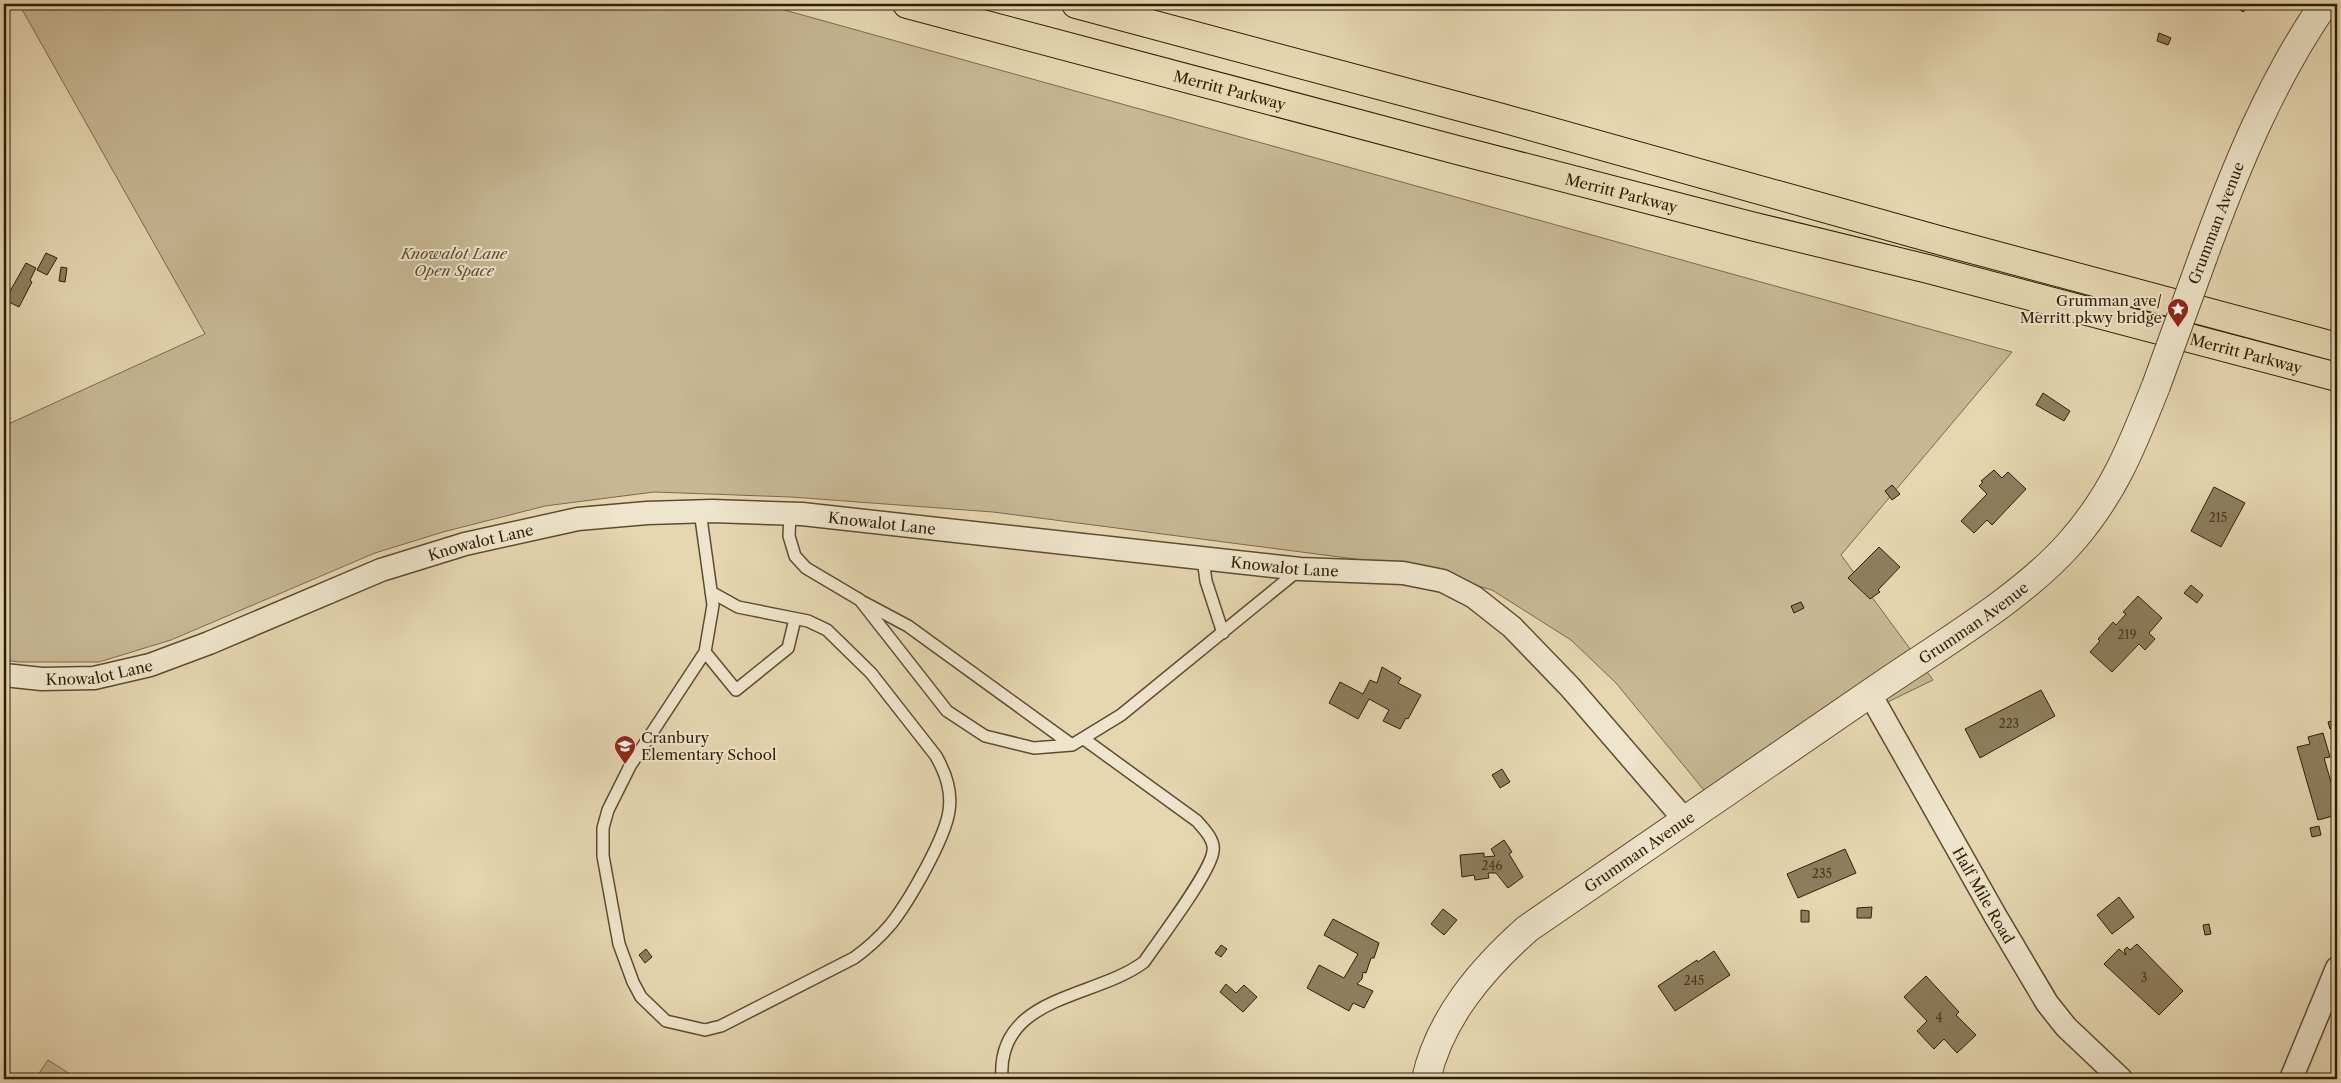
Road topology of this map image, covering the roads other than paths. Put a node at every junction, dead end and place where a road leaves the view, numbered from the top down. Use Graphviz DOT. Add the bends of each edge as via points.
graph roads {
  1 [pos="907,4"];
  2 [pos="1076,4"];
  3 [pos="2324,4"];
  4 [pos="2337,347"];
  5 [pos="2337,377"];
  6 [pos="700,511"];
  7 [pos="790,514"];
  8 [pos="1203,559"];
  9 [pos="1300,569"];
  10 [pos="711,592"];
  11 [pos="860,600"];
  12 [pos="795,619"];
  13 [pos="1223,632"];
  14 [pos="704,652"];
  15 [pos="4,675"];
  16 [pos="1870,694"];
  17 [pos="1084,739"];
  18 [pos="1072,745"];
  19 [pos="1684,819"];
  20 [pos="2337,968"];
  21 [pos="1002,1079"];
  22 [pos="1426,1079"];
  23 [pos="2121,1079"];
  24 [pos="2290,1079"];
  1 -- 5 [label="highway, Merritt Parkway"];
  2 -- 4 [label="highway, Merritt Parkway"];
  3 -- 16 [label="street, Grumman Avenue, bridge" via="2267,102 2242,156 2125,463 2093,516 2070,544 2008,598"];
  6 -- 7 [label="street, Knowalot Lane"];
  6 -- 10 [label="lane"];
  6 -- 15 [label="street, Knowalot Lane" via="578,519 465,544 381,570 209,643 120,673 94,678 42,679"];
  7 -- 8 [label="street, Knowalot Lane"];
  7 -- 11 [label="lane" via="789,536 795,556 806,568"];
  8 -- 9 [label="street, Knowalot Lane"];
  8 -- 13 [label="lane" via="1206,581"];
  9 -- 13 [label="lane"];
  9 -- 19 [label="street, Knowalot Lane" via="1418,575 1443,581 1474,597 1512,627 1543,658"];
  10 -- 12 [label="lane" via="738,607"];
  10 -- 14 [label="lane" via="713,605"];
  11 -- 18 [label="lane" via="908,626"];
  11 -- 18 [label="lane" via="947,711 985,736 1034,748"];
  12 -- 14 [label="lane" via="788,648 736,690"];
  12 -- 14 [label="lane" via="827,630 840,642 871,673 936,756 949,790 946,830 892,922 874,943 854,958 721,1026 705,1030 666,1021 640,997 619,944 603,856 603,828 608,810 630,766"];
  13 -- 17 [label="lane" via="1121,715"];
  16 -- 19 [label="street, Grumman Avenue"];
  16 -- 23 [label="street, Half Mile Road" via="2048,1003 2066,1027"];
  17 -- 18 [label="lane"];
  17 -- 21 [label="lane" via="1197,821 1209,836 1214,850 1207,868 1144,962 1133,970 1038,1010 1019,1024 1007,1043 1001,1065"];
  19 -- 22 [label="street, Grumman Avenue" via="1527,929 1505,948 1474,983 1450,1018 1432,1054"];
  20 -- 24 [label="street"];
}
